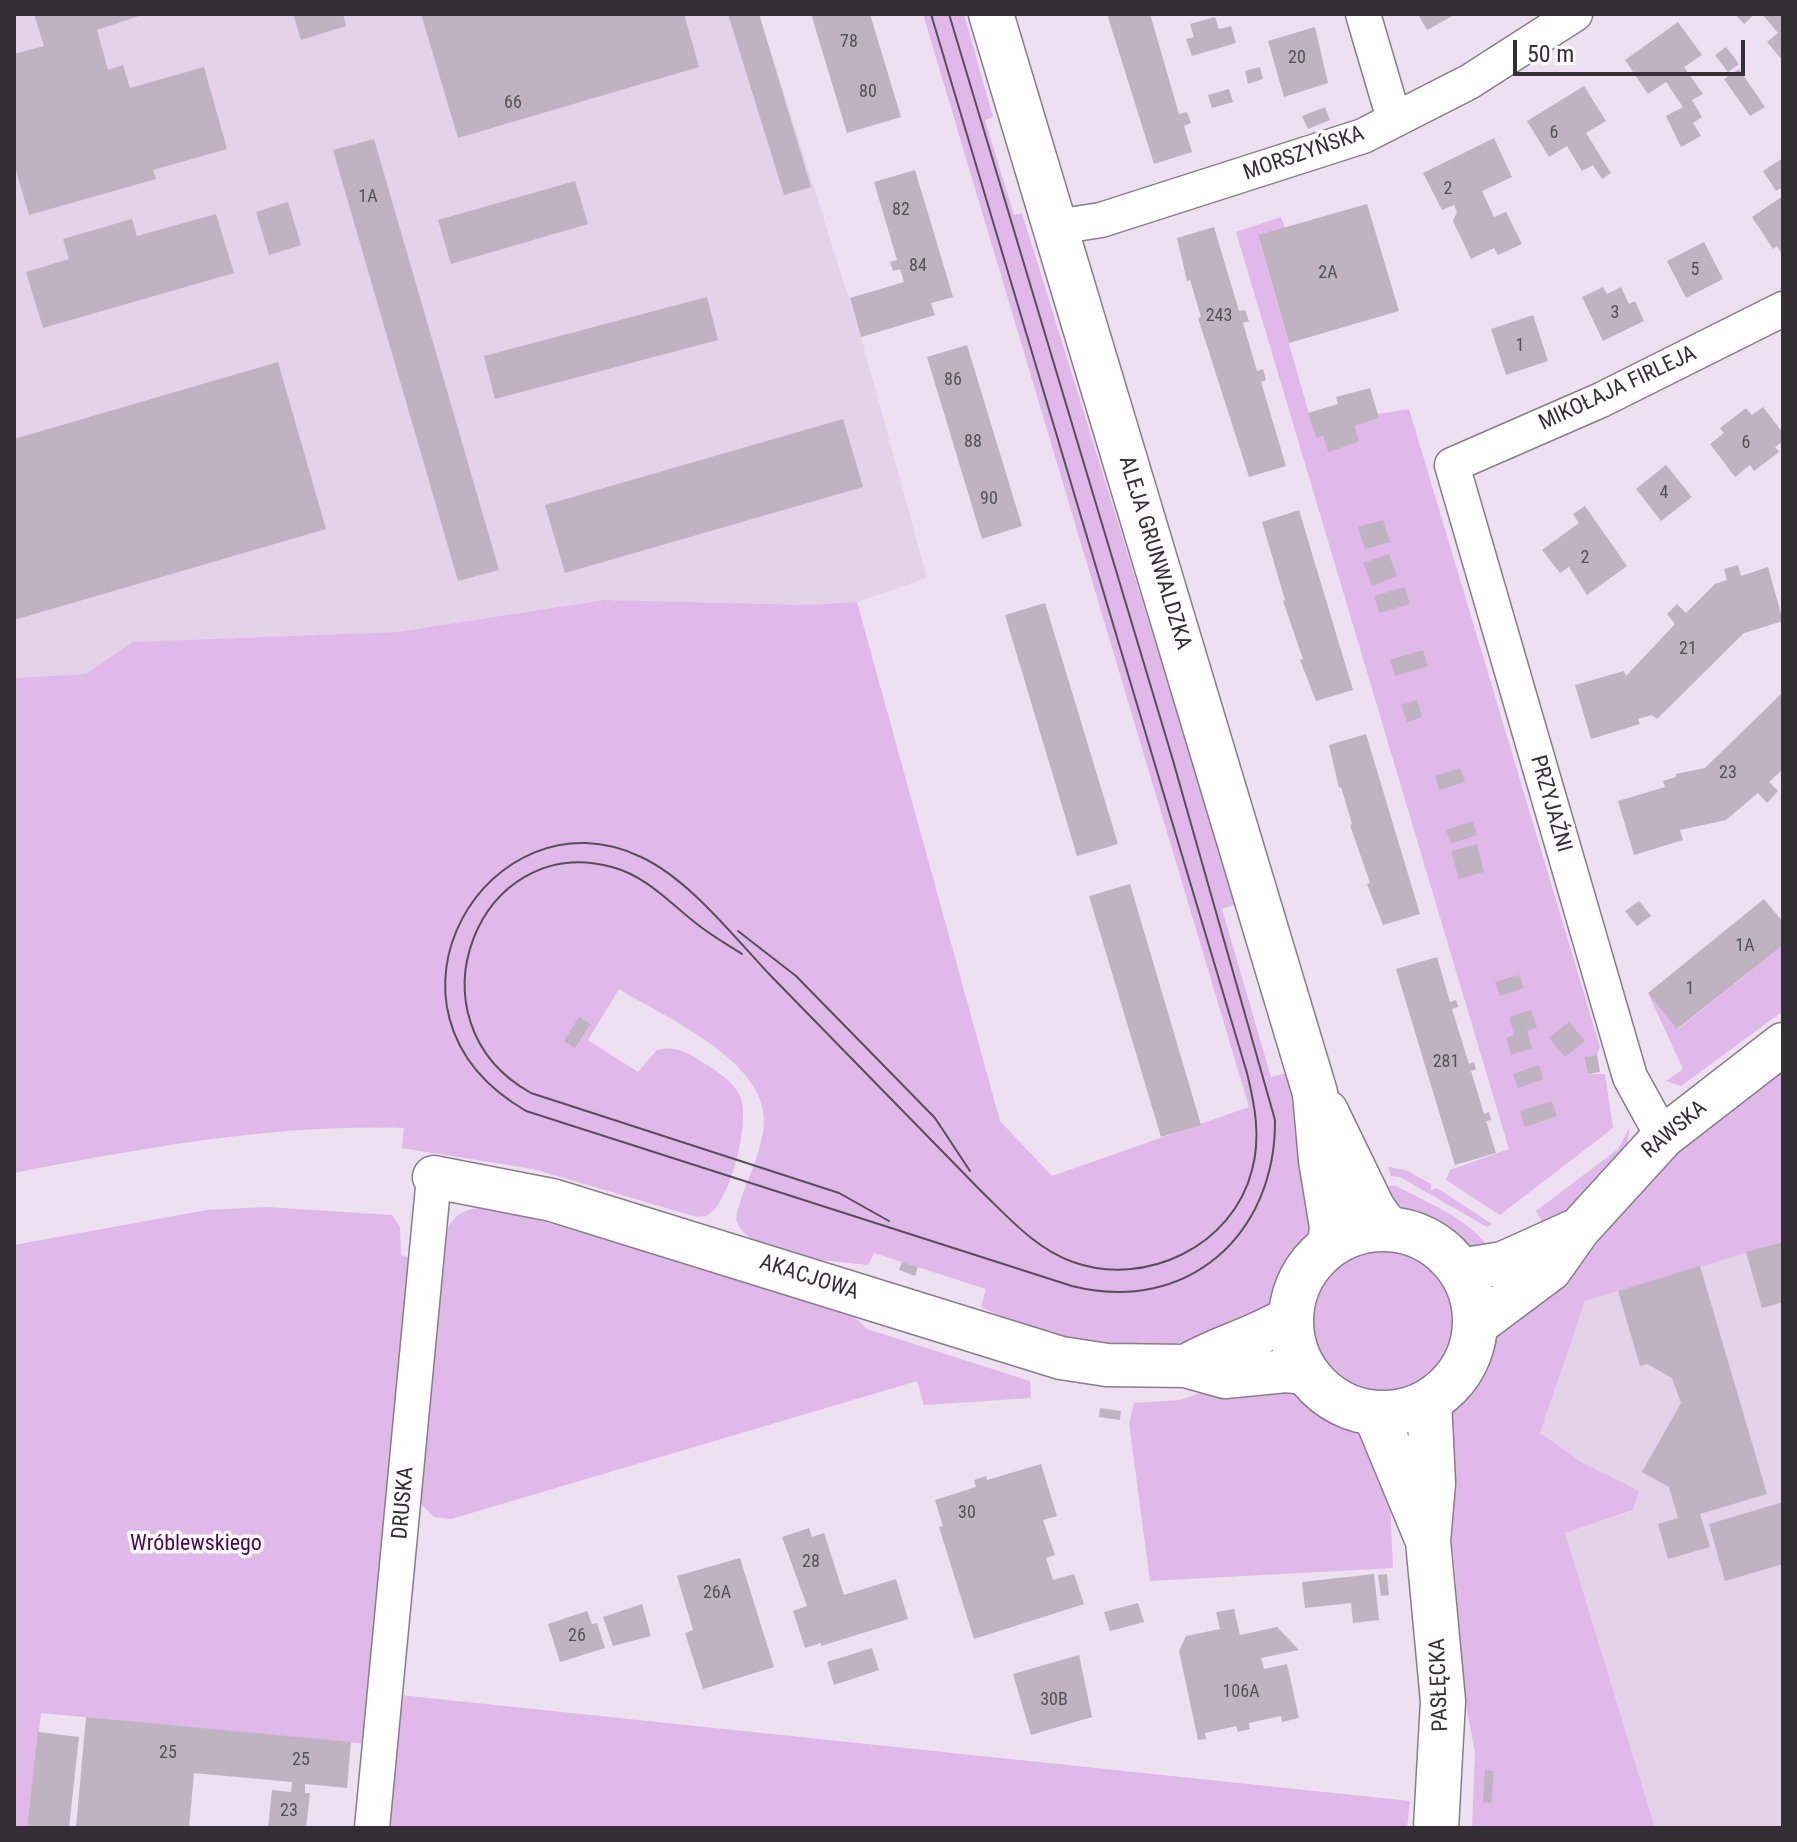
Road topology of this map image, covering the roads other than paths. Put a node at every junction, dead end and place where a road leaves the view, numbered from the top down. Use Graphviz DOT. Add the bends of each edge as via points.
graph roads {
  1 [pos="991,14"];
  2 [pos="1363,14"];
  3 [pos="1575,14"];
  4 [pos="1394,119"];
  5 [pos="1056,227"];
  6 [pos="1783,309"];
  7 [pos="1452,465"];
  8 [pos="1783,1044"];
  9 [pos="1315,1093"];
  10 [pos="1663,1137"];
  11 [pos="434,1177"];
  12 [pos="1387,1228"];
  13 [pos="1579,1229"];
  14 [pos="1330,1245"];
  15 [pos="1460,1270"];
  16 [pos="1290,1317"];
  17 [pos="1475,1326"];
  18 [pos="1186,1366"];
  19 [pos="1306,1373"];
  20 [pos="1429,1401"];
  21 [pos="1375,1413"];
  22 [pos="1428,1541"];
  23 [pos="372,1828"];
  24 [pos="1436,1828"];
  1 -- 5 [label="main road, ALEJA GRUNWALDZKA"];
  2 -- 4 [label="street"];
  3 -- 4 [label="street, MORSZYŃSKA" via="1469,82"];
  4 -- 5 [label="street, MORSZYŃSKA" via="1363,136 1206,187 1095,222"];
  5 -- 9 [label="main road, ALEJA GRUNWALDZKA"];
  6 -- 7 [label="street, MIKOŁAJA FIRLEJA" via="1601,400"];
  7 -- 10 [label="street, PRZYJAŹNI" via="1630,1077"];
  8 -- 10 [label="street, RAWSKA"];
  9 -- 12 [label="main road, ALEJA GRUNWALDZKA"];
  9 -- 14 [label="main road, ALEJA GRUNWALDZKA"];
  10 -- 13 [label="street, RAWSKA"];
  11 -- 18 [label="street, AKACJOWA" via="552,1200 1061,1358 1107,1365"];
  11 -- 23 [label="street, DRUSKA"];
  12 -- 14 [label="main road" via="1357,1232"];
  12 -- 15 [label="main road" via="1421,1237"];
  13 -- 15 [label="street, RAWSKA" via="1503,1263"];
  13 -- 17 [label="street, RAWSKA" via="1550,1270"];
  14 -- 16 [label="main road" via="1298,1284"];
  15 -- 17 [label="main road" via="1469,1288"];
  16 -- 18 [label="street, AKACJOWA"];
  16 -- 19 [label="main road" via="1291,1337"];
  17 -- 20 [label="main road" via="1461,1369"];
  18 -- 19 [label="street, AKACJOWA" via="1225,1377"];
  19 -- 21 [label="main road" via="1329,1397"];
  20 -- 21 [label="main road" via="1394,1413"];
  20 -- 22 [label="main road, PASŁĘCKA" via="1433,1483"];
  21 -- 22 [label="main road, PASŁĘCKA"];
  22 -- 24 [label="main road, PASŁĘCKA" via="1443,1701"];
}
